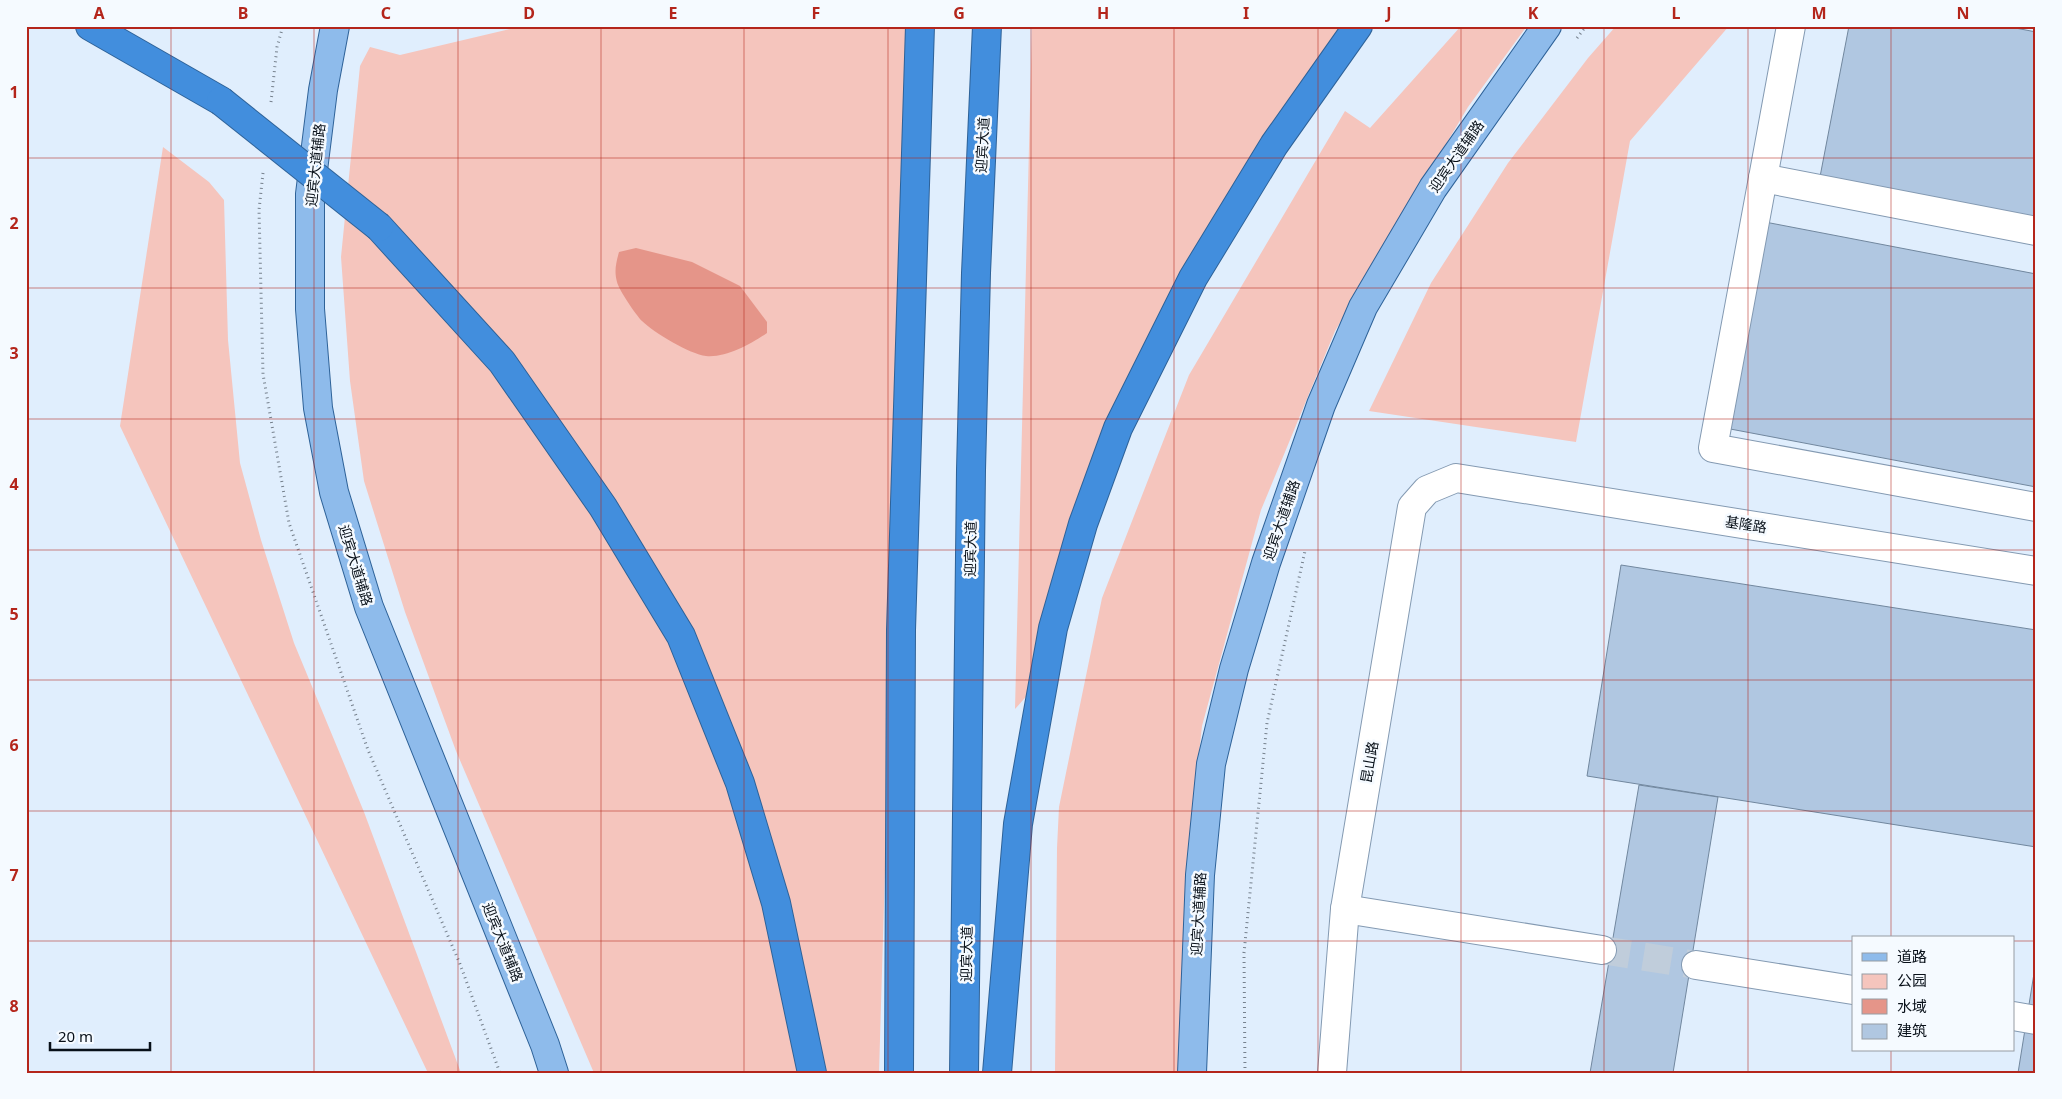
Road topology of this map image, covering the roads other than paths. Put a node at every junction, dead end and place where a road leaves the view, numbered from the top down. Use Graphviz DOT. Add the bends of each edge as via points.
graph roads {
  1 [pos="90,26"];
  2 [pos="335,26"];
  3 [pos="920,26"];
  4 [pos="987,26"];
  5 [pos="1358,26"];
  6 [pos="1547,26"];
  7 [pos="1791,26"];
  8 [pos="1763,178"];
  9 [pos="2036,231"];
  10 [pos="1456,478"];
  11 [pos="2036,507"];
  12 [pos="2036,571"];
  13 [pos="1345,909"];
  14 [pos="1602,950"];
  15 [pos="1696,965"];
  16 [pos="1852,990"];
  17 [pos="2014,1016"];
  18 [pos="2036,1020"];
  19 [pos="554,1073"];
  20 [pos="812,1073"];
  21 [pos="899,1073"];
  22 [pos="964,1073"];
  23 [pos="997,1073"];
  24 [pos="1192,1073"];
  25 [pos="1332,1073"];
  1 -- 20 [label="highway, bridge" via="221,101 379,227 502,362 603,507 681,636 740,783 776,903"];
  2 -- 19 [label="main road, 迎宾大道辅路" via="310,194 311,319 318,408 334,492 369,607"];
  3 -- 21 [label="highway" via="901,630"];
  4 -- 22 [label="highway, 迎宾大道" via="971,470"];
  5 -- 23 [label="highway" via="1274,145 1193,278 1118,428 1083,524 1053,628 1018,824"];
  6 -- 24 [label="main road, 迎宾大道辅路" via="1433,188 1363,307 1321,405 1269,554 1234,669 1211,764 1200,876"];
  7 -- 8 [label="street"];
  8 -- 9 [label="street"];
  8 -- 11 [label="street" via="1712,448"];
  10 -- 12 [label="street, 基隆路"];
  10 -- 13 [label="street, 昆山路" via="1427,490 1412,507"];
  13 -- 14 [label="street"];
  13 -- 25 [label="street, 昆山路"];
  15 -- 16 [label="street"];
  17 -- 18 [label="street"];
}
